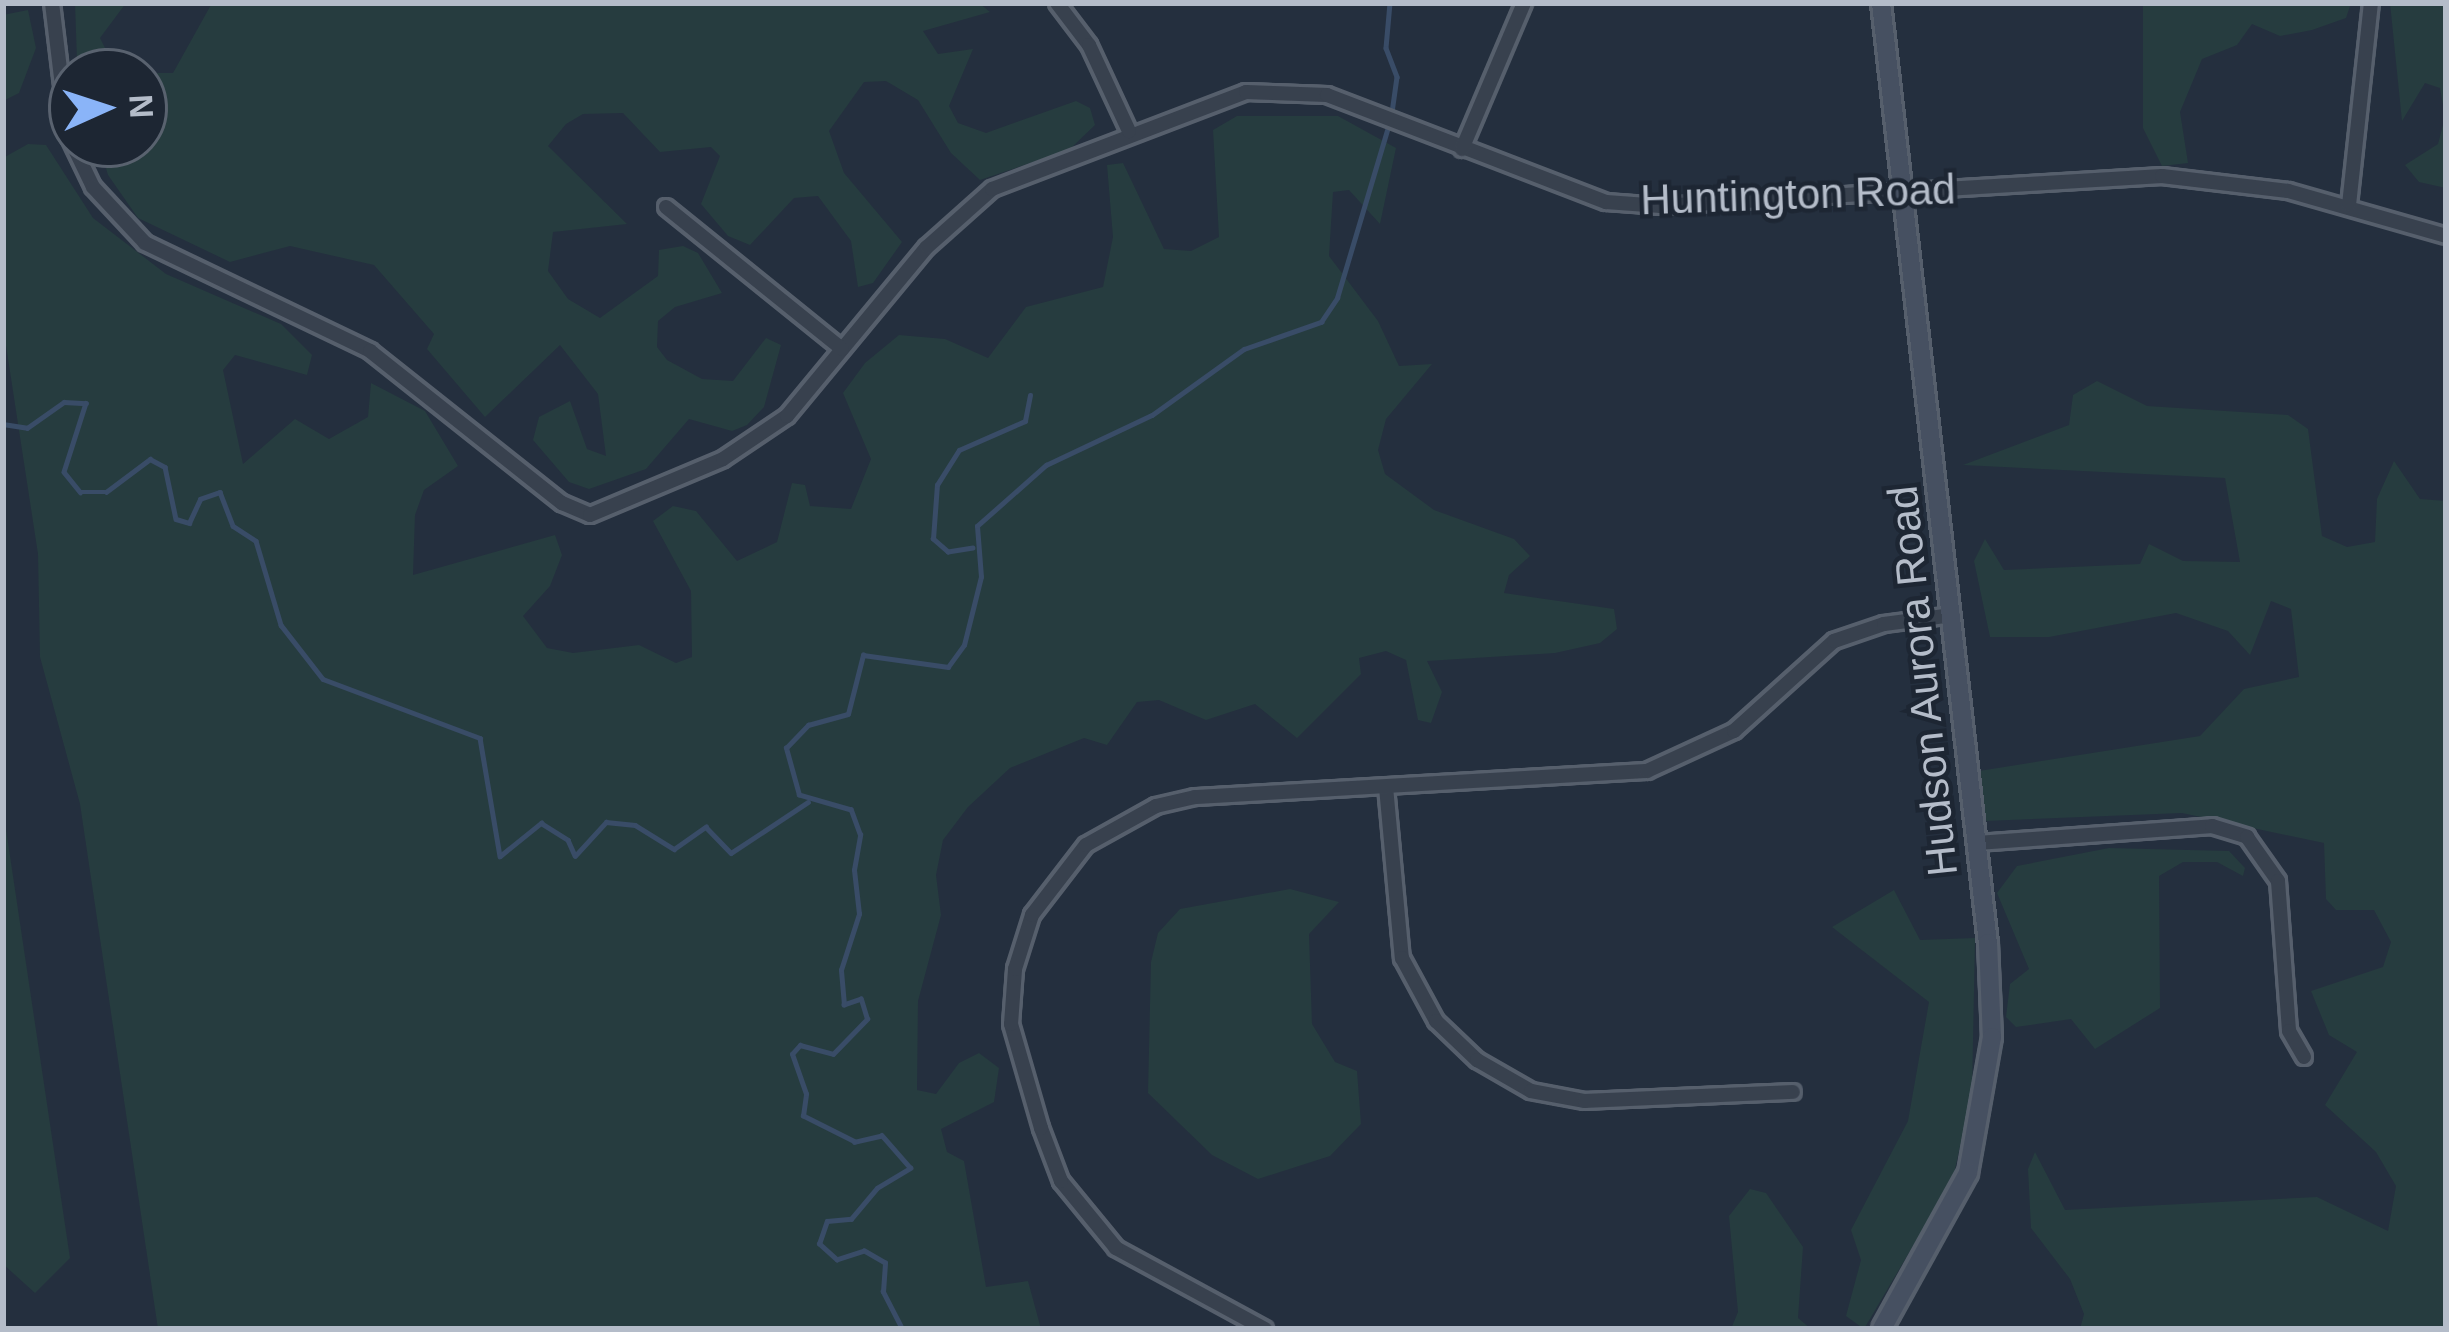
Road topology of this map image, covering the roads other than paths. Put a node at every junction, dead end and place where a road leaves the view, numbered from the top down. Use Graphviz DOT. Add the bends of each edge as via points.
graph roads {
  1 [pos="52,3"];
  2 [pos="1058,3"];
  3 [pos="1525,3"];
  4 [pos="1881,3"];
  5 [pos="2371,3"];
  6 [pos="1129,131"];
  7 [pos="1462,148"];
  8 [pos="1904,194"];
  9 [pos="2349,205"];
  10 [pos="665,207"];
  11 [pos="2446,236"];
  12 [pos="842,350"];
  13 [pos="1952,615"];
  14 [pos="1385,787"];
  15 [pos="1977,842"];
  16 [pos="2304,1057"];
  17 [pos="1793,1092"];
  18 [pos="1265,1329"];
  19 [pos="1882,1329"];
  1 -- 12 [label="street, Huntington Road" via="68,135 93,188 120,220 182,267 370,351 576,512 611,512 758,439"];
  2 -- 6 [label="street" via="1089,45"];
  3 -- 7 [label="street"];
  4 -- 8 [label="street, Hudson Aurora Road"];
  5 -- 9 [label="street"];
  6 -- 7 [label="street, Huntington Road" via="1222,97 1284,89 1327,94"];
  6 -- 12 [label="street, Huntington Road" via="1024,173 969,206"];
  7 -- 8 [label="street, Huntington Road" via="1606,202"];
  8 -- 9 [label="street, Huntington Road" via="2162,176"];
  8 -- 13 [label="street, Hudson Aurora Road"];
  9 -- 11 [label="street, Huntington Road"];
  10 -- 12 [label="street"];
  13 -- 14 [label="street" via="1834,641 1734,731 1665,766"];
  13 -- 15 [label="street, Hudson Aurora Road"];
  14 -- 17 [label="street" via="1402,958 1436,1022 1477,1060 1532,1091 1585,1101"];
  14 -- 18 [label="street" via="1156,806 1086,845 1032,915 1015,969 1011,1024 1041,1128 1081,1211 1136,1262"];
  15 -- 16 [label="street" via="2212,826 2247,837 2278,881 2289,1030"];
  15 -- 19 [label="street, Hudson Aurora Road" via="1992,1037 1982,1126 1950,1215"];
}
